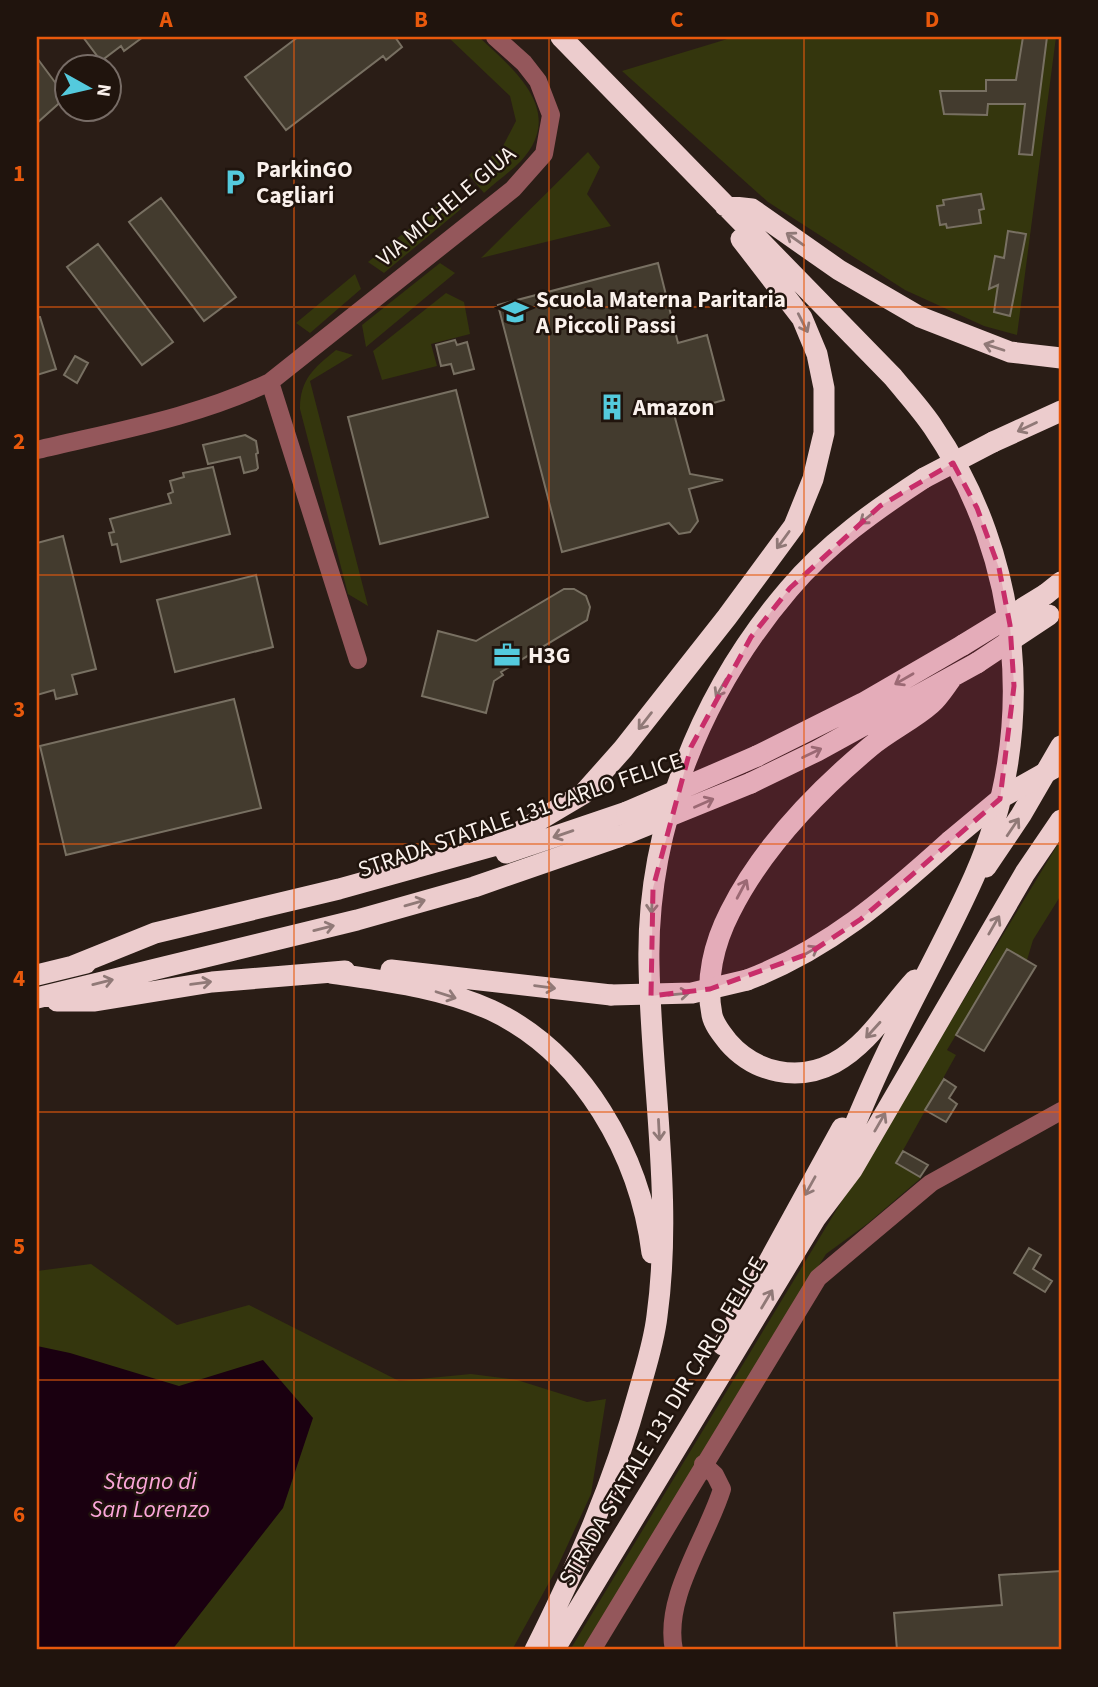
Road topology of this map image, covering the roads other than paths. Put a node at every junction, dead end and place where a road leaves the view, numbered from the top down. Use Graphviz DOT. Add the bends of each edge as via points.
graph roads {
  1 [pos="495,37"];
  2 [pos="561,37"];
  3 [pos="725,206"];
  4 [pos="1061,358"];
  5 [pos="270,382"];
  6 [pos="1061,411"];
  7 [pos="37,450"];
  8 [pos="1054,599"];
  9 [pos="358,660"];
  10 [pos="951,679"];
  11 [pos="1061,746"];
  12 [pos="1061,764"];
  13 [pos="1061,820"];
  14 [pos="961,903"];
  15 [pos="933,960"];
  16 [pos="73,966"];
  17 [pos="331,973"];
  18 [pos="37,975"];
  19 [pos="37,999"];
  20 [pos="881,1063"];
  21 [pos="1061,1111"];
  22 [pos="815,1219"];
  23 [pos="640,1387"];
  24 [pos="704,1464"];
  25 [pos="536,1650"];
  26 [pos="554,1650"];
  27 [pos="592,1650"];
  28 [pos="674,1650"];
  1 -- 5 [label="street, VIA MICHELE GIUA" via="538,81 551,115 541,159 513,189"];
  2 -- 3 [label="highway"];
  4 -- 3 [label="highway, one-way" via="1010,352 920,317 839,270 752,209"];
  3 -- 14 [label="highway" via="850,331 933,427 977,508 999,568 1010,625 1011,733 995,819"];
  3 -- 16 [label="highway, one-way" via="738,234 802,318 817,354 824,388 824,433 813,479 794,526 623,749 583,794 497,845 326,893 155,933"];
  5 -- 7 [label="street, VIA MICHELE GIUA" via="191,412"];
  5 -- 9 [label="street"];
  6 -- 23 [label="highway, one-way, bridge" via="924,478 880,506 830,548 751,637 691,747 671,805 653,888 649,963 663,1256 657,1316"];
  8 -- 10 [label="highway, STRADA STATALE 131 CARLO FELICE, bridge"];
  8 -- 16 [label="highway, STRADA STATALE 131 CARLO FELICE, one-way, bridge" via="757,756 627,812 404,886"];
  15 -- 10 [label="highway, one-way" via="859,1046 814,1071 765,1069 734,1048 712,1018 713,951 751,872 840,774 931,704"];
  19 -- 10 [label="highway, STRADA STATALE 131 CARLO FELICE, one-way, bridge" via="474,887 618,837 751,783"];
  14 -- 11 [label="highway, one-way"];
  17 -- 12 [label="highway, one-way, bridge" via="362,968 611,995 692,993 747,980 808,954 861,919 1004,796"];
  22 -- 13 [label="highway, one-way" via="852,1170 1025,873"];
  14 -- 15 [label="highway"];
  15 -- 20 [label="highway"];
  16 -- 18 [label="highway, STRADA STATALE 131 CARLO FELICE"];
  19 -- 17 [label="highway, one-way" via="95,1001 212,982"];
  17 -- 23 [label="highway, one-way" via="403,984 491,1010 539,1042 574,1075 604,1113 632,1167 649,1231 652,1284"];
  20 -- 22 [label="highway"];
  20 -- 25 [label="highway, one-way" via="719,1354 580,1586"];
  21 -- 24 [label="street" via="932,1183 818,1278"];
  26 -- 22 [label="highway, STRADA STATALE 131 DIR CARLO FELICE, one-way"];
  23 -- 25 [label="highway" via="605,1502"];
  24 -- 27 [label="street"];
  24 -- 28 [label="street" via="722,1489 677,1604"];
}
